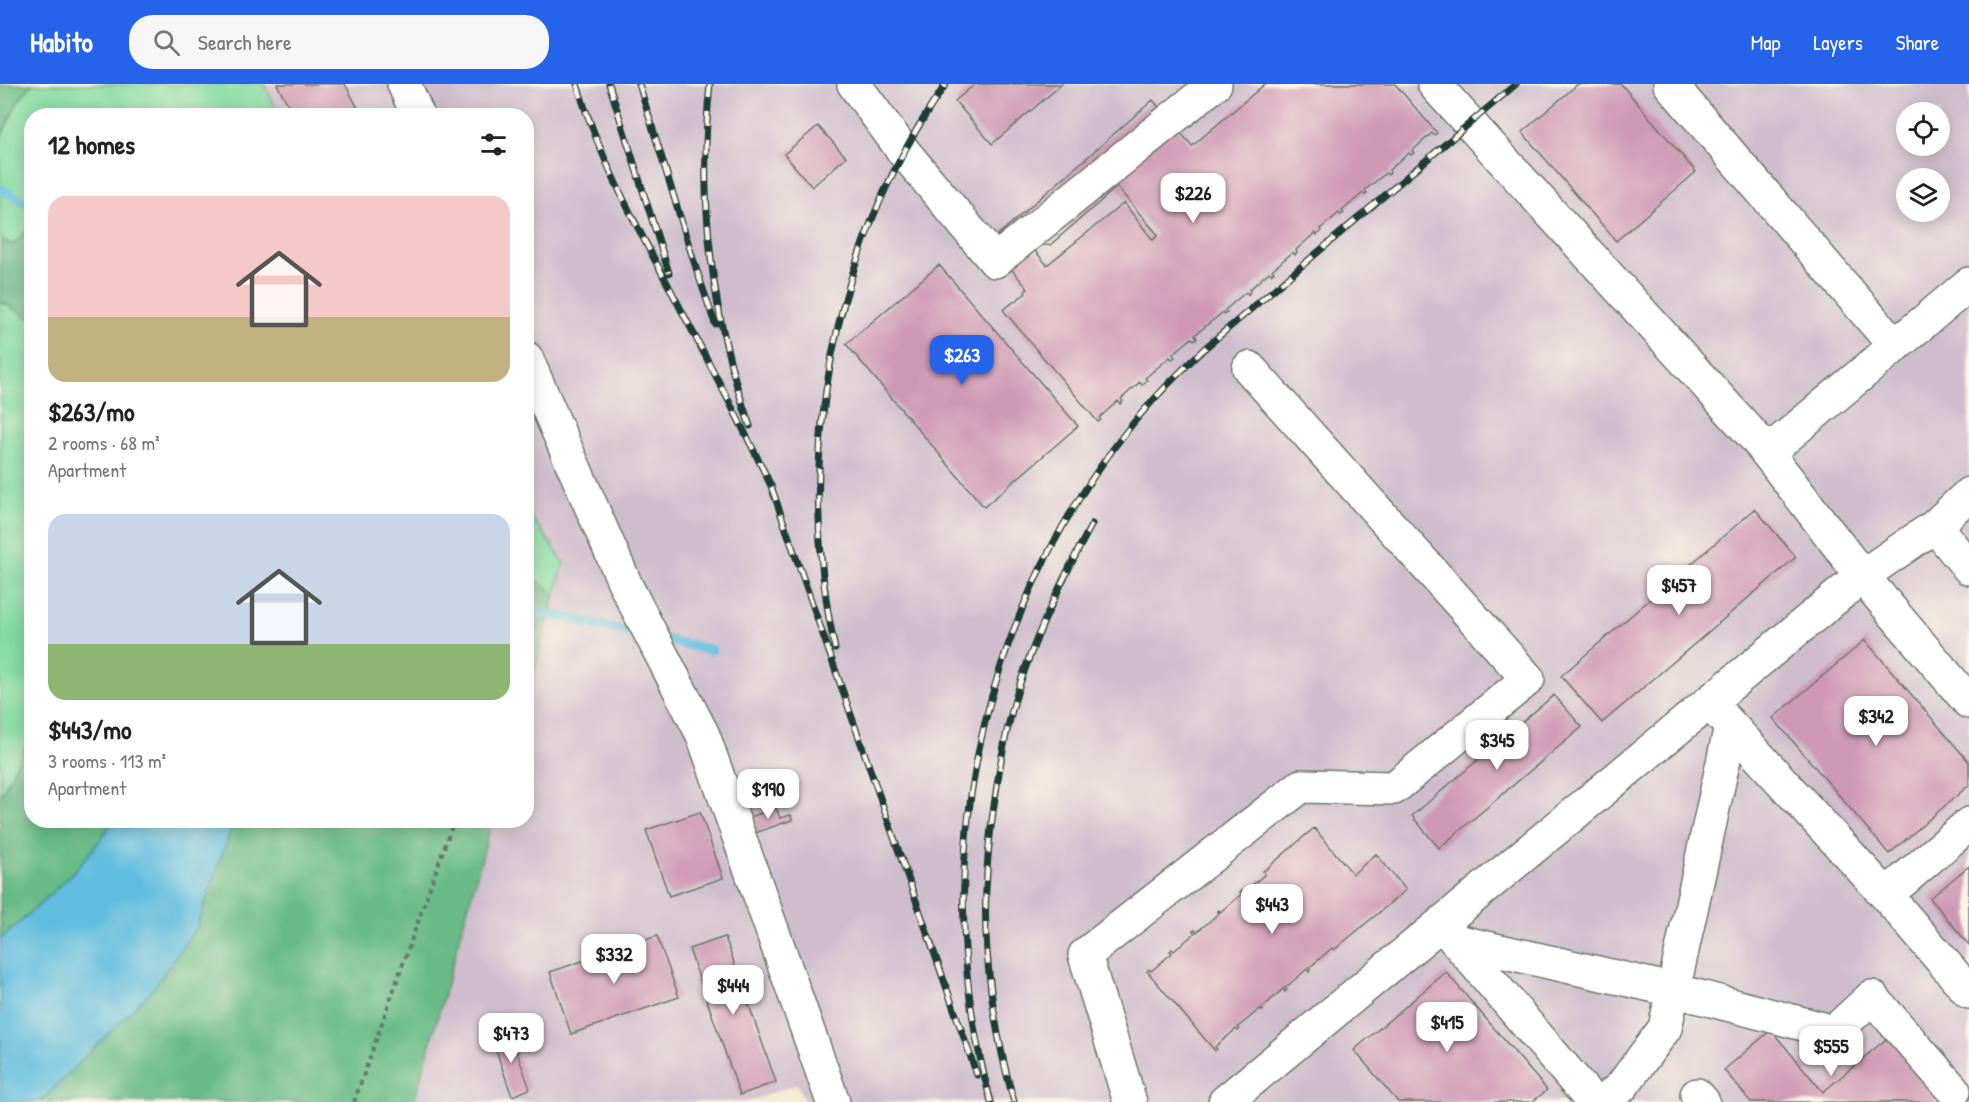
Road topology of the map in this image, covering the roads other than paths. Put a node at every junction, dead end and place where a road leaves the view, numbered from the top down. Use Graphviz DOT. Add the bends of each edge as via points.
graph roads {
  1 [pos="404,84"];
  2 [pos="855,84"];
  3 [pos="1215,84"];
  4 [pos="1670,84"];
  5 [pos="1452,90"];
  6 [pos="414,108"];
  7 [pos="1969,284"];
  8 [pos="1895,346"];
  9 [pos="1249,368"];
  10 [pos="534,376"];
  11 [pos="1767,453"];
  12 [pos="1969,494"];
  13 [pos="1935,526"];
  14 [pos="1969,568"];
  15 [pos="1862,576"];
  16 [pos="1710,702"];
  17 [pos="1969,702"];
  18 [pos="1731,726"];
  19 [pos="1969,824"];
  20 [pos="1886,895"];
  21 [pos="1448,932"];
  22 [pos="1673,990"];
  23 [pos="1969,992"];
  24 [pos="1954,1091"];
  25 [pos="833,1102"];
  26 [pos="1130,1102"];
  27 [pos="1225,1102"];
  28 [pos="1593,1102"];
  29 [pos="1604,1102"];
  1 -- 6 [label="lane"];
  2 -- 3 [label="lane" via="904,152 995,261"];
  4 -- 8 [label="lane"];
  5 -- 11 [label="lane"];
  7 -- 8 [label="lane"];
  8 -- 11 [label="lane"];
  9 -- 26 [label="lane" via="1528,680 1394,789 1301,786 1085,955"];
  10 -- 25 [label="lane" via="627,588 703,735"];
  11 -- 15 [label="lane"];
  12 -- 13 [label="lane"];
  13 -- 14 [label="lane"];
  13 -- 15 [label="lane"];
  15 -- 16 [label="lane"];
  15 -- 17 [label="lane"];
  16 -- 18 [label="lane"];
  16 -- 21 [label="lane"];
  18 -- 20 [label="lane"];
  18 -- 22 [label="lane"];
  19 -- 20 [label="lane"];
  20 -- 23 [label="lane"];
  21 -- 22 [label="lane"];
  21 -- 27 [label="lane"];
  21 -- 28 [label="lane"];
  22 -- 24 [label="lane" via="1834,1032 1872,997"];
  22 -- 29 [label="lane" via="1665,1028 1622,1086"];
}
